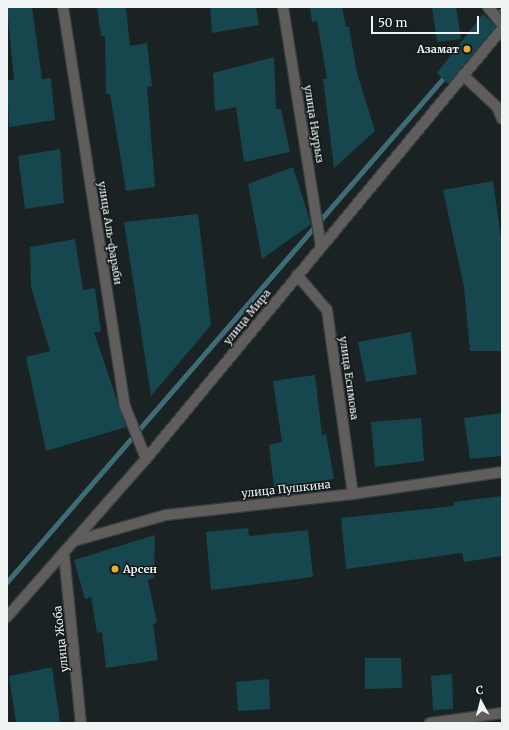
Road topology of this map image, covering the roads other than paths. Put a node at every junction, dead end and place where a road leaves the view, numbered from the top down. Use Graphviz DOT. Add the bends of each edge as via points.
graph roads {
  1 [pos="63,7"];
  2 [pos="282,7"];
  3 [pos="488,7"];
  4 [pos="502,24"];
  5 [pos="502,29"];
  6 [pos="463,75"];
  7 [pos="502,119"];
  8 [pos="321,246"];
  9 [pos="297,276"];
  10 [pos="146,459"];
  11 [pos="502,472"];
  12 [pos="353,494"];
  13 [pos="74,541"];
  14 [pos="64,554"];
  15 [pos="7,617"];
  16 [pos="502,714"];
  17 [pos="81,723"];
  18 [pos="430,723"];
  1 -- 10 [label="street, улица Аль-фараби" via="125,406"];
  2 -- 8 [label="street, улица Наурыз"];
  3 -- 4 [label="street"];
  5 -- 6 [label="street, улица Мира"];
  6 -- 7 [label="street" via="497,107"];
  6 -- 8 [label="street, улица Мира"];
  8 -- 9 [label="street, улица Мира"];
  9 -- 10 [label="street, улица Мира"];
  9 -- 12 [label="street, улица Есимова" via="327,310"];
  10 -- 13 [label="street, улица Мира"];
  11 -- 12 [label="street, улица Пушкина"];
  12 -- 13 [label="street, улица Пушкина" via="166,515"];
  13 -- 14 [label="street, улица Мира"];
  14 -- 15 [label="street, улица Мира"];
  14 -- 17 [label="street, улица Жоба"];
  16 -- 18 [label="street"];
}
